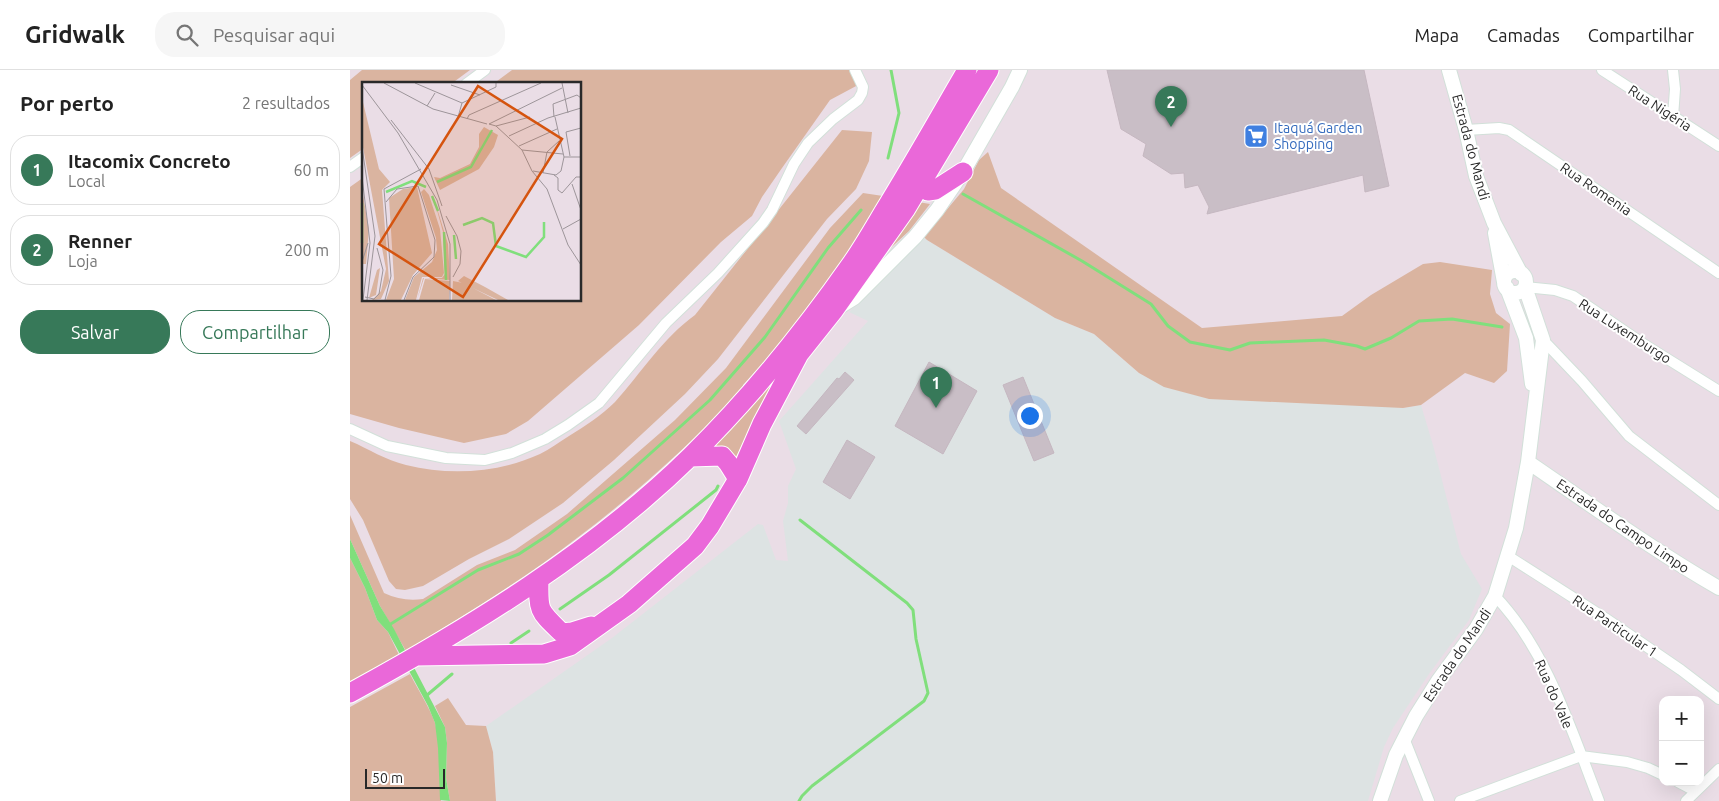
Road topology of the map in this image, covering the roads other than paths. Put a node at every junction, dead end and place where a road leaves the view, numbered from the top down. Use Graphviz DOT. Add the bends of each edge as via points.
graph roads {
  1 [pos="485,70"];
  2 [pos="856,70"];
  3 [pos="967,70"];
  4 [pos="989,70"];
  5 [pos="1020,70"];
  6 [pos="1449,70"];
  7 [pos="1602,70"];
  8 [pos="1673,70"];
  9 [pos="469,82"];
  10 [pos="1673,118"];
  11 [pos="1466,130"];
  12 [pos="1719,133"];
  13 [pos="1715,144"];
  14 [pos="920,151"];
  15 [pos="362,157"];
  16 [pos="350,166"];
  17 [pos="962,172"];
  18 [pos="920,184"];
  19 [pos="1494,223"];
  20 [pos="1719,273"];
  21 [pos="1523,280"];
  22 [pos="1506,285"];
  23 [pos="834,310"];
  24 [pos="1543,340"];
  25 [pos="1719,392"];
  26 [pos="1535,415"];
  27 [pos="350,429"];
  28 [pos="690,457"];
  29 [pos="1528,462"];
  30 [pos="738,479"];
  31 [pos="1719,505"];
  32 [pos="1508,556"];
  33 [pos="539,580"];
  34 [pos="1719,588"];
  35 [pos="1495,596"];
  36 [pos="602,622"];
  37 [pos="409,660"];
  38 [pos="350,694"];
  39 [pos="1719,699"];
  40 [pos="1404,738"];
  41 [pos="1581,756"];
  42 [pos="1719,769"];
  43 [pos="1659,773"];
  44 [pos="1686,786"];
  45 [pos="1695,791"];
  46 [pos="1380,801"];
  47 [pos="1429,801"];
  48 [pos="1460,801"];
  49 [pos="1599,801"];
  50 [pos="1686,801"];
  1 -- 9 [label="street"];
  2 -- 27 [label="street" via="862,86 858,100 808,143 763,224 666,323 599,403 568,425 512,453 484,460 446,458 387,446"];
  3 -- 14 [label="highway"];
  4 -- 18 [label="highway"];
  5 -- 17 [label="main road"];
  6 -- 11 [label="main road, Estrada do Mandi"];
  7 -- 10 [label="street, Rua Nigéria"];
  8 -- 10 [label="street"];
  10 -- 13 [label="street, Rua Nigéria"];
  11 -- 19 [label="main road, Estrada do Mandi" via="1476,176"];
  11 -- 20 [label="street, Rua Romenia" via="1509,130"];
  12 -- 13 [label="street"];
  14 -- 18 [label="highway" via="916,174"];
  14 -- 28 [label="highway" via="853,261 811,319 730,417"];
  15 -- 16 [label="street"];
  17 -- 18 [label="highway" via="935,190 928,191"];
  17 -- 23 [label="main road" via="915,237 854,298"];
  18 -- 23 [label="highway"];
  19 -- 21 [label="main road, Estrada do Mandi"];
  19 -- 22 [label="main road, Estrada do Mandi"];
  21 -- 22 [label="main road" via="1512,272 1506,276"];
  21 -- 24 [label="main road, Estrada do Mandi"];
  21 -- 25 [label="street, Rua Luxemburgo" via="1573,296"];
  22 -- 26 [label="main road, Estrada do Mandi" via="1528,349"];
  23 -- 30 [label="highway" via="799,354 762,424"];
  24 -- 26 [label="main road, Estrada do Mandi"];
  24 -- 31 [label="street" via="1629,436"];
  26 -- 29 [label="main road, Estrada do Mandi"];
  28 -- 30 [label="highway" via="722,456"];
  28 -- 33 [label="highway" via="597,537"];
  29 -- 32 [label="main road, Estrada do Mandi"];
  29 -- 34 [label="main road, Estrada do Campo Limpo" via="1634,535"];
  30 -- 36 [label="highway" via="695,546 629,604"];
  32 -- 35 [label="main road, Estrada do Mandi"];
  32 -- 39 [label="street, Rua Particular 1" via="1612,623"];
  33 -- 36 [label="highway" via="538,604 543,614 562,633"];
  33 -- 37 [label="highway"];
  35 -- 40 [label="main road, Estrada do Mandi"];
  35 -- 41 [label="street, Rua do Vale" via="1513,616 1546,669"];
  36 -- 37 [label="highway" via="570,646 544,654"];
  37 -- 38 [label="highway"];
  40 -- 46 [label="main road, Estrada do Mandi"];
  40 -- 47 [label="street"];
  41 -- 43 [label="street" via="1628,762"];
  41 -- 48 [label="street"];
  41 -- 49 [label="street, Rua do Vale"];
  42 -- 45 [label="street"];
  44 -- 45 [label="street"];
  45 -- 50 [label="street"];
}
